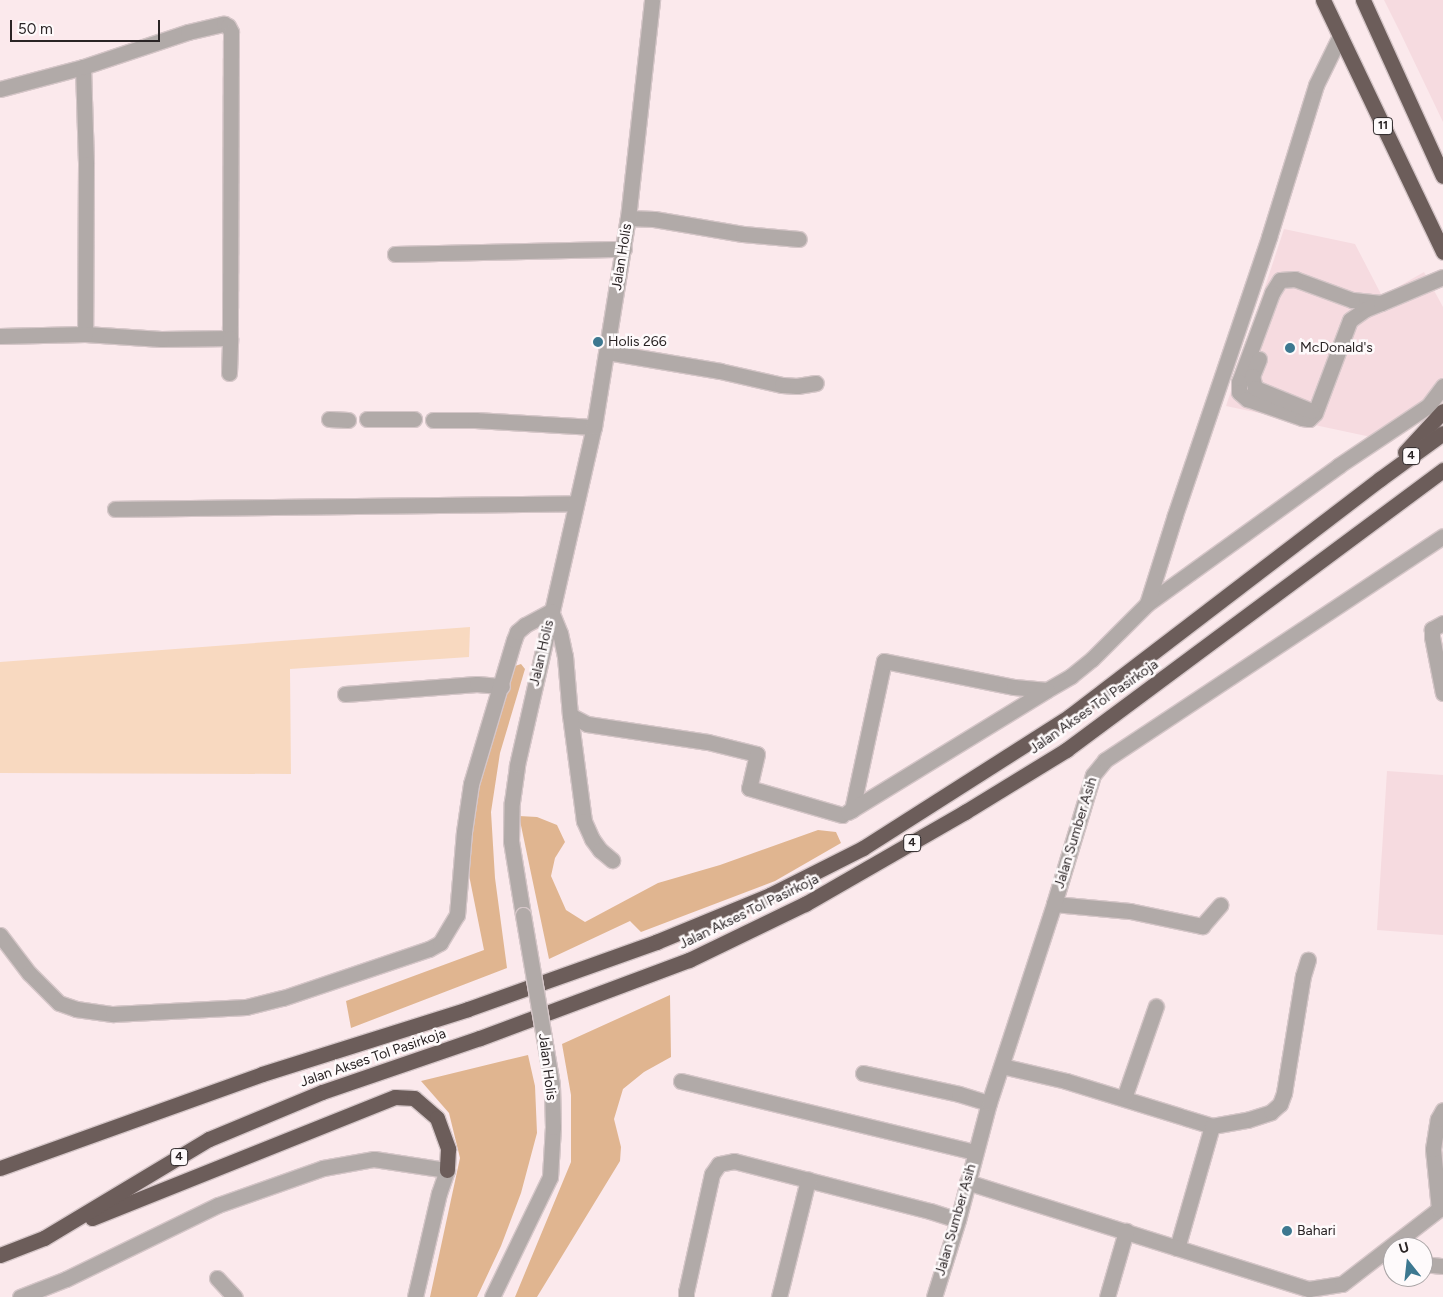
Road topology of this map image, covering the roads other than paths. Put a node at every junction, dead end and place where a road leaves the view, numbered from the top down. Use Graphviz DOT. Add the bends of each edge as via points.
graph roads {
  1 [pos="652,0"];
  2 [pos="1323,0"];
  3 [pos="1363,0"];
  4 [pos="1340,36"];
  5 [pos="83,68"];
  6 [pos="0,89"];
  7 [pos="1443,176"];
  8 [pos="628,218"];
  9 [pos="799,239"];
  10 [pos="624,249"];
  11 [pos="1443,252"];
  12 [pos="395,254"];
  13 [pos="1443,277"];
  14 [pos="1381,303"];
  15 [pos="85,334"];
  16 [pos="0,336"];
  17 [pos="230,338"];
  18 [pos="607,352"];
  19 [pos="229,373"];
  20 [pos="816,383"];
  21 [pos="1443,386"];
  22 [pos="1443,411"];
  23 [pos="329,419"];
  24 [pos="367,419"];
  25 [pos="414,419"];
  26 [pos="348,420"];
  27 [pos="433,420"];
  28 [pos="594,427"];
  29 [pos="1443,433"];
  30 [pos="1441,473"];
  31 [pos="1380,479"];
  32 [pos="576,503"];
  33 [pos="115,509"];
  34 [pos="1443,536"];
  35 [pos="1147,604"];
  36 [pos="551,611"];
  37 [pos="1443,623"];
  38 [pos="502,686"];
  39 [pos="1047,690"];
  40 [pos="1443,693"];
  41 [pos="345,694"];
  42 [pos="570,715"];
  43 [pos="842,815"];
  44 [pos="612,860"];
  45 [pos="1054,904"];
  46 [pos="1220,905"];
  47 [pos="0,935"];
  48 [pos="1308,960"];
  49 [pos="1156,1006"];
  50 [pos="1002,1066"];
  51 [pos="863,1073"];
  52 [pos="682,1081"];
  53 [pos="1124,1098"];
  54 [pos="989,1103"];
  55 [pos="1443,1110"];
  56 [pos="1212,1126"];
  57 [pos="975,1152"];
  58 [pos="0,1168"];
  59 [pos="446,1170"];
  60 [pos="808,1180"];
  61 [pos="968,1182"];
  62 [pos="1441,1208"];
  63 [pos="958,1220"];
  64 [pos="1126,1231"];
  65 [pos="44,1238"];
  66 [pos="1177,1248"];
  67 [pos="0,1255"];
  68 [pos="1374,1260"];
  69 [pos="1383,1260"];
  70 [pos="217,1278"];
  71 [pos="20,1297"];
  72 [pos="234,1297"];
  73 [pos="415,1297"];
  74 [pos="492,1297"];
  75 [pos="686,1297"];
  76 [pos="779,1297"];
  77 [pos="934,1297"];
  78 [pos="1107,1297"];
  1 -- 8 [label="street, Jalan Holis"];
  2 -- 4 [label="highway, 11"];
  3 -- 7 [label="highway, 11"];
  4 -- 11 [label="highway, 11"];
  4 -- 35 [label="street" via="1316,85"];
  5 -- 6 [label="street"];
  5 -- 15 [label="street"];
  5 -- 17 [label="street" via="188,32 224,24 229,28"];
  8 -- 9 [label="street"];
  8 -- 10 [label="street, Jalan Holis"];
  10 -- 12 [label="street"];
  10 -- 18 [label="street, Jalan Holis"];
  13 -- 14 [label="street"];
  14 -- 14 [label="street" via="1352,300 1295,279 1280,280 1272,293 1238,392 1246,398 1310,419 1350,320"];
  15 -- 16 [label="street"];
  15 -- 17 [label="street"];
  17 -- 19 [label="street"];
  18 -- 20 [label="street" via="782,385"];
  18 -- 28 [label="street, Jalan Holis"];
  21 -- 35 [label="street" via="1428,406 1338,466"];
  22 -- 31 [label="highway"];
  23 -- 26 [label="street"];
  24 -- 25 [label="street"];
  27 -- 28 [label="street"];
  28 -- 32 [label="street, Jalan Holis"];
  29 -- 31 [label="highway, Jalan Akses Tol Pasirkoja / 4"];
  30 -- 65 [label="highway, Jalan Akses Tol Pasirkoja / 4" via="1066,750 805,904 689,960 480,1038 322,1092 209,1139"];
  31 -- 58 [label="highway, Jalan Akses Tol Pasirkoja / 4" via="1070,716 863,848 770,895 656,942 486,1003 262,1074"];
  32 -- 33 [label="street"];
  32 -- 36 [label="street, Jalan Holis"];
  34 -- 45 [label="street, Jalan Sumber Asih" via="1105,760 1093,775"];
  35 -- 39 [label="street" via="1092,659"];
  36 -- 38 [label="street" via="517,632"];
  36 -- 42 [label="street" via="565,656"];
  36 -- 74 [label="street, Jalan Holis, bridge" via="517,765 511,841 552,1085 552,1154 550,1177"];
  37 -- 40 [label="street" via="1432,629 1432,637"];
  38 -- 41 [label="street" via="477,684"];
  38 -- 47 [label="street" via="471,784 457,915 440,943 429,949 283,998 246,1007 113,1014 59,1003 29,974"];
  39 -- 43 [label="street"];
  39 -- 43 [label="street" via="1014,687 884,661"];
  42 -- 43 [label="street" via="587,724 708,742 756,754 749,788"];
  42 -- 44 [label="street" via="584,822 600,850"];
  45 -- 46 [label="street" via="1130,911 1202,926"];
  45 -- 50 [label="street, Jalan Sumber Asih"];
  48 -- 56 [label="street" via="1280,1104 1271,1112 1247,1120"];
  49 -- 53 [label="street"];
  50 -- 53 [label="street"];
  50 -- 54 [label="street, Jalan Sumber Asih"];
  51 -- 54 [label="street"];
  52 -- 57 [label="street"];
  53 -- 56 [label="street"];
  54 -- 57 [label="street, Jalan Sumber Asih"];
  55 -- 62 [label="street" via="1433,1149"];
  56 -- 66 [label="street"];
  57 -- 61 [label="street, Jalan Sumber Asih"];
  59 -- 65 [label="highway" via="448,1149 437,1118 414,1098 395,1097"];
  59 -- 71 [label="street" via="374,1159 323,1168 218,1205 66,1279"];
  59 -- 73 [label="street"];
  60 -- 63 [label="street"];
  60 -- 75 [label="street" via="734,1161 719,1164 712,1174"];
  60 -- 76 [label="street"];
  61 -- 63 [label="street, Jalan Sumber Asih"];
  61 -- 64 [label="street"];
  62 -- 68 [label="street"];
  63 -- 77 [label="street, Jalan Sumber Asih"];
  64 -- 66 [label="street"];
  64 -- 78 [label="street"];
  65 -- 67 [label="highway, Jalan Akses Tol Pasirkoja / 4"];
  66 -- 68 [label="street" via="1309,1289 1342,1284"];
  68 -- 69 [label="street"];
  70 -- 72 [label="street"];
}
